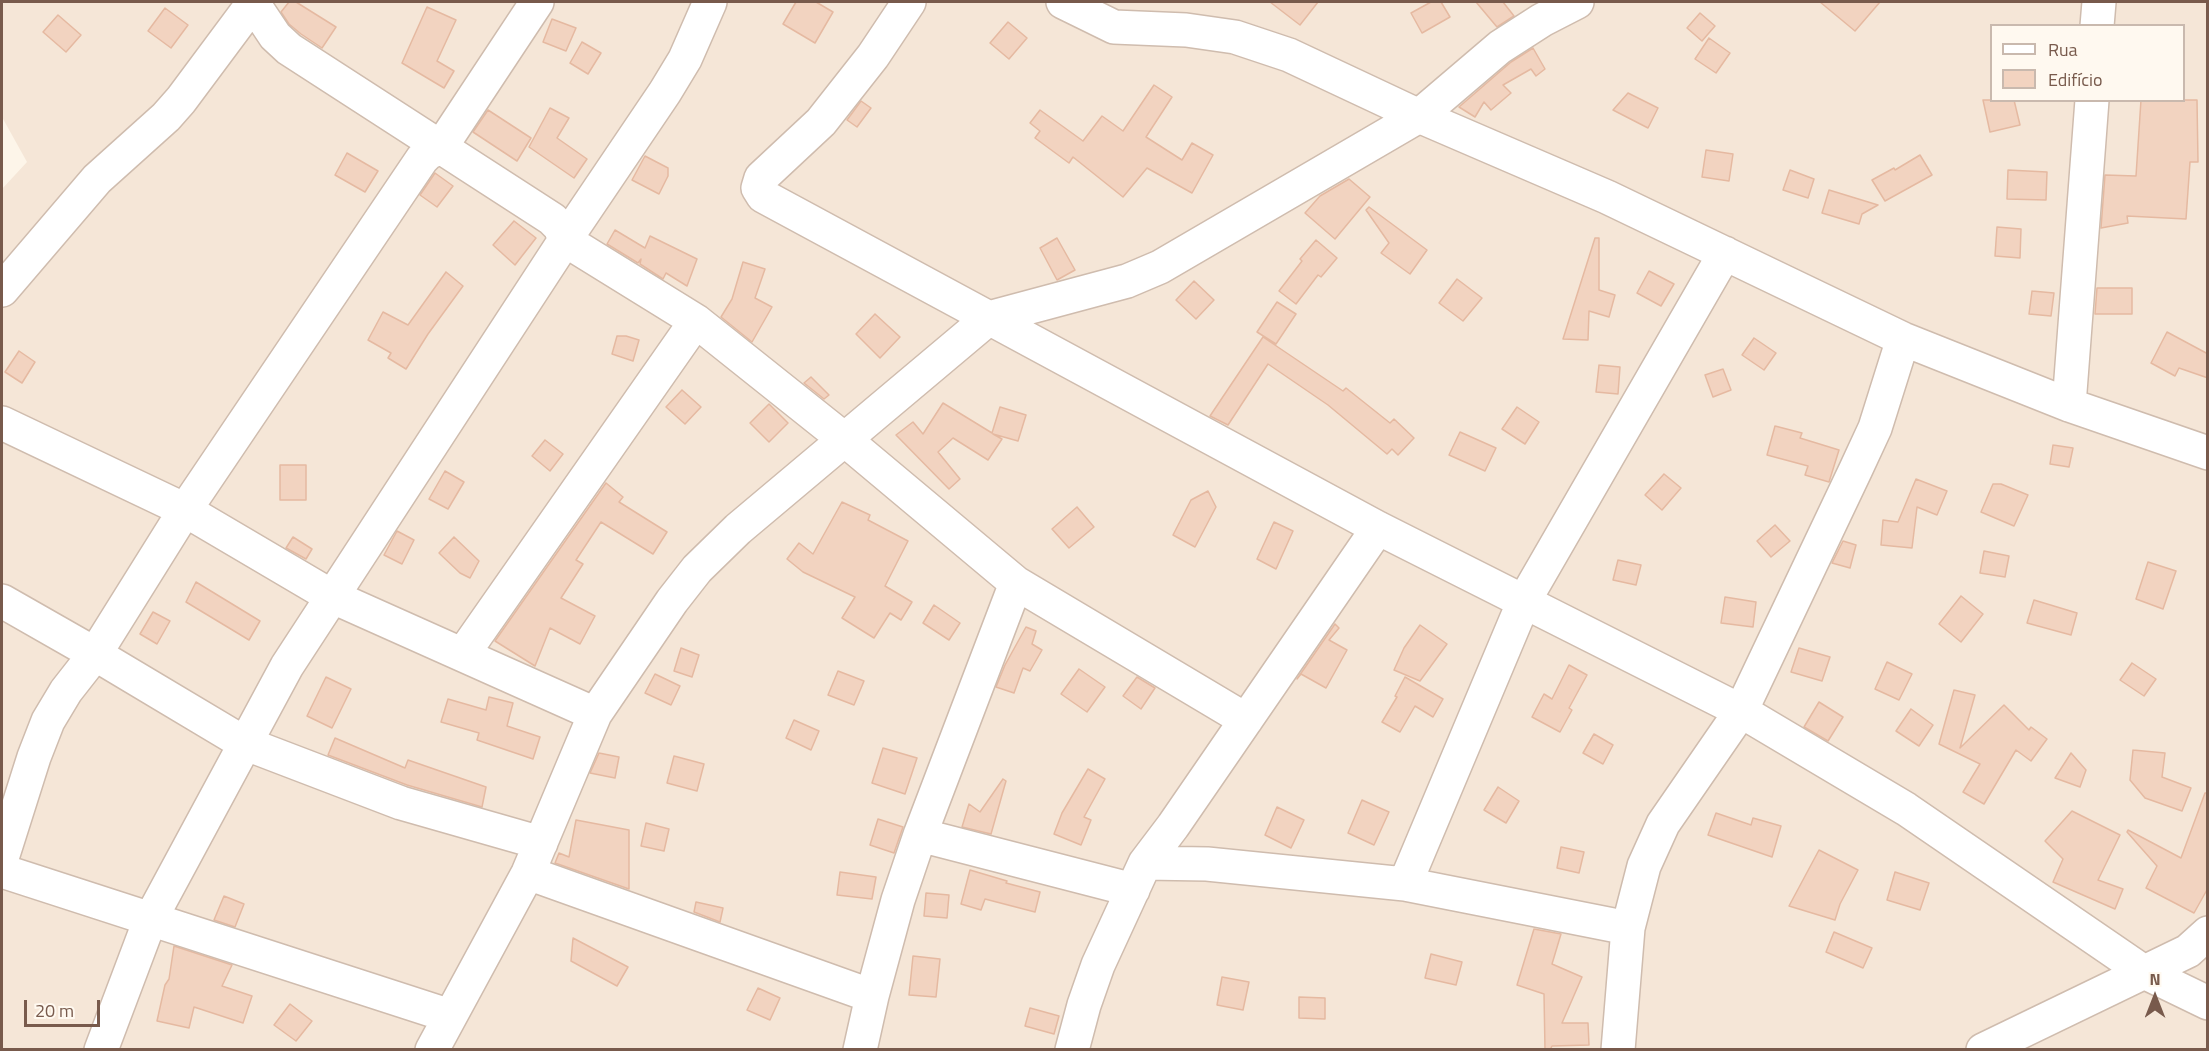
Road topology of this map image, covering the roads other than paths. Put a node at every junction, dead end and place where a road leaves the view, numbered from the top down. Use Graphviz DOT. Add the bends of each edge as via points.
graph roads {
  1 [pos="252,2"];
  2 [pos="537,2"];
  3 [pos="710,2"];
  4 [pos="909,2"];
  5 [pos="1063,2"];
  6 [pos="1577,2"];
  7 [pos="2099,2"];
  8 [pos="2097,24"];
  9 [pos="2092,102"];
  10 [pos="1419,116"];
  11 [pos="441,147"];
  12 [pos="565,240"];
  13 [pos="1725,253"];
  14 [pos="2,290"];
  15 [pos="990,318"];
  16 [pos="696,321"];
  17 [pos="1903,339"];
  18 [pos="2069,405"];
  19 [pos="2,423"];
  20 [pos="844,439"];
  21 [pos="2208,453"];
  22 [pos="185,510"];
  23 [pos="1378,528"];
  24 [pos="1016,583"];
  25 [pos="332,597"];
  26 [pos="2,601"];
  27 [pos="1524,601"];
  28 [pos="95,654"];
  29 [pos="463,654"];
  30 [pos="1741,711"];
  31 [pos="594,714"];
  32 [pos="1246,720"];
  33 [pos="244,743"];
  34 [pos="920,835"];
  35 [pos="541,843"];
  36 [pos="2,858"];
  37 [pos="2,871"];
  38 [pos="528,873"];
  39 [pos="1139,877"];
  40 [pos="1405,884"];
  41 [pos="150,920"];
  42 [pos="1628,928"];
  43 [pos="2208,933"];
  44 [pos="2144,972"];
  45 [pos="872,996"];
  46 [pos="2208,1003"];
  47 [pos="450,1016"];
  48 [pos="101,1050"];
  49 [pos="432,1050"];
  50 [pos="860,1050"];
  51 [pos="1072,1050"];
  52 [pos="1618,1050"];
  53 [pos="1983,1050"];
  1 -- 11 [label="street" via="289,49"];
  1 -- 14 [label="street" via="181,100 97,179"];
  2 -- 11 [label="street"];
  3 -- 12 [label="street" via="685,58"];
  4 -- 15 [label="street" via="848,91 821,122 760,178 758,188 763,196"];
  5 -- 10 [label="street" via="1114,27 1234,37 1289,55"];
  6 -- 10 [label="street" via="1500,47"];
  7 -- 8 [label="street"];
  9 -- 18 [label="street"];
  10 -- 13 [label="street"];
  10 -- 15 [label="street" via="1160,267 1127,281"];
  11 -- 12 [label="street" via="552,219"];
  11 -- 22 [label="street" via="422,159"];
  12 -- 16 [label="street"];
  12 -- 25 [label="street"];
  13 -- 17 [label="street"];
  13 -- 27 [label="street"];
  15 -- 20 [label="street"];
  15 -- 23 [label="street"];
  16 -- 20 [label="street"];
  16 -- 29 [label="street"];
  17 -- 18 [label="street"];
  17 -- 30 [label="street" via="1875,428"];
  18 -- 21 [label="street"];
  19 -- 22 [label="street"];
  20 -- 24 [label="street"];
  20 -- 31 [label="street" via="697,569"];
  22 -- 25 [label="street"];
  22 -- 28 [label="street"];
  23 -- 27 [label="street"];
  23 -- 32 [label="street"];
  24 -- 32 [label="street"];
  24 -- 34 [label="street"];
  25 -- 29 [label="street"];
  25 -- 33 [label="street"];
  26 -- 28 [label="street"];
  27 -- 30 [label="street"];
  27 -- 40 [label="street"];
  28 -- 33 [label="street"];
  28 -- 36 [label="street" via="48,721"];
  29 -- 31 [label="street"];
  30 -- 42 [label="street" via="1663,824 1644,866"];
  30 -- 44 [label="street" via="1906,809"];
  31 -- 35 [label="street"];
  32 -- 39 [label="street"];
  33 -- 35 [label="street" via="401,803"];
  33 -- 41 [label="street"];
  34 -- 39 [label="street"];
  34 -- 45 [label="street"];
  35 -- 38 [label="street"];
  37 -- 41 [label="street"];
  38 -- 45 [label="street"];
  38 -- 47 [label="street"];
  39 -- 40 [label="street" via="1207,864"];
  39 -- 51 [label="street" via="1098,965"];
  40 -- 42 [label="street"];
  41 -- 47 [label="street"];
  41 -- 48 [label="street"];
  42 -- 52 [label="street"];
  43 -- 44 [label="street" via="2188,951"];
  44 -- 46 [label="street"];
  44 -- 53 [label="street"];
  45 -- 50 [label="street"];
  47 -- 49 [label="street"];
}
